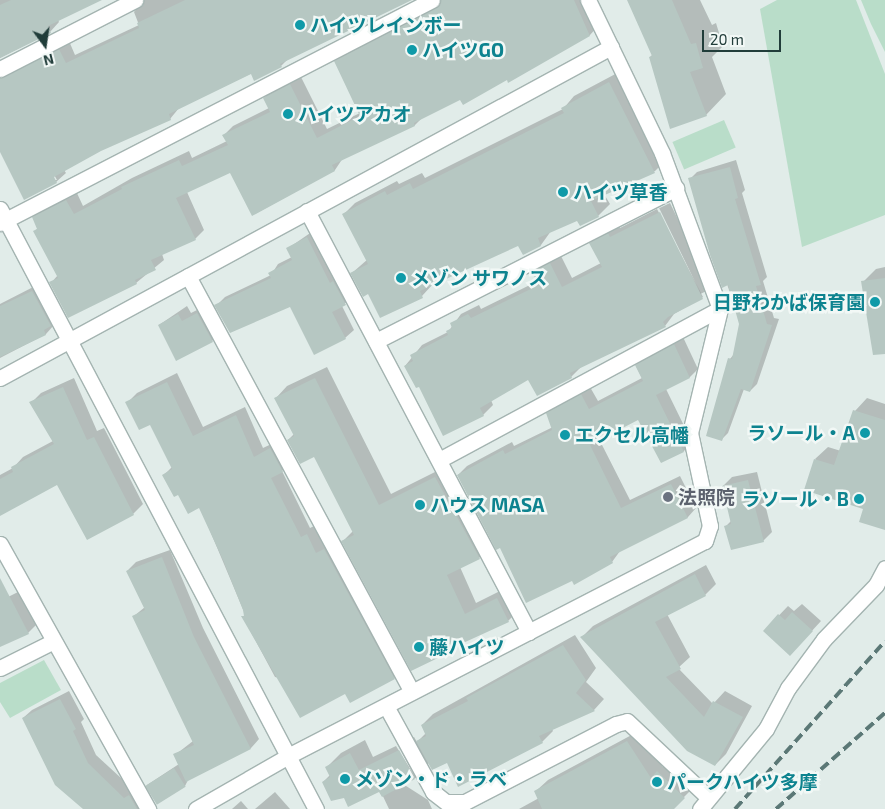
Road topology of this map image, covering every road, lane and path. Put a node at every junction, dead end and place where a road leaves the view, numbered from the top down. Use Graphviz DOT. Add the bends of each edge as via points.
graph roads {
  1 [pos="135,0"];
  2 [pos="432,0"];
  3 [pos="588,0"];
  4 [pos="611,47"];
  5 [pos="0,69"];
  6 [pos="676,188"];
  7 [pos="307,211"];
  8 [pos="2,217"];
  9 [pos="188,276"];
  10 [pos="720,309"];
  11 [pos="69,340"];
  12 [pos="376,341"];
  13 [pos="0,378"];
  14 [pos="439,460"];
  15 [pos="0,544"];
  16 [pos="885,568"];
  17 [pos="529,632"];
  18 [pos="54,640"];
  19 [pos="0,668"];
  20 [pos="412,692"];
  21 [pos="386,706"];
  22 [pos="288,756"];
  23 [pos="704,804"];
  24 [pos="148,809"];
  25 [pos="196,809"];
  26 [pos="316,809"];
  1 -- 5 [label="street"];
  2 -- 8 [label="street"];
  3 -- 4 [label="street"];
  4 -- 6 [label="street"];
  4 -- 7 [label="street"];
  6 -- 10 [label="street"];
  6 -- 12 [label="street"];
  7 -- 9 [label="street"];
  7 -- 12 [label="street"];
  8 -- 11 [label="street"];
  9 -- 11 [label="street"];
  9 -- 20 [label="street"];
  10 -- 14 [label="street"];
  10 -- 17 [label="street" via="690,434 710,526 705,541"];
  11 -- 13 [label="street"];
  11 -- 22 [label="street"];
  12 -- 14 [label="street"];
  14 -- 17 [label="street"];
  15 -- 18 [label="street"];
  16 -- 23 [label="street" via="876,585 824,639 788,688 766,729"];
  17 -- 20 [label="street"];
  18 -- 19 [label="street"];
  18 -- 24 [label="street"];
  20 -- 21 [label="street"];
  21 -- 22 [label="street"];
  21 -- 23 [label="street" via="433,792 446,802 465,802 627,721"];
  22 -- 25 [label="street"];
  22 -- 26 [label="street"];
}
